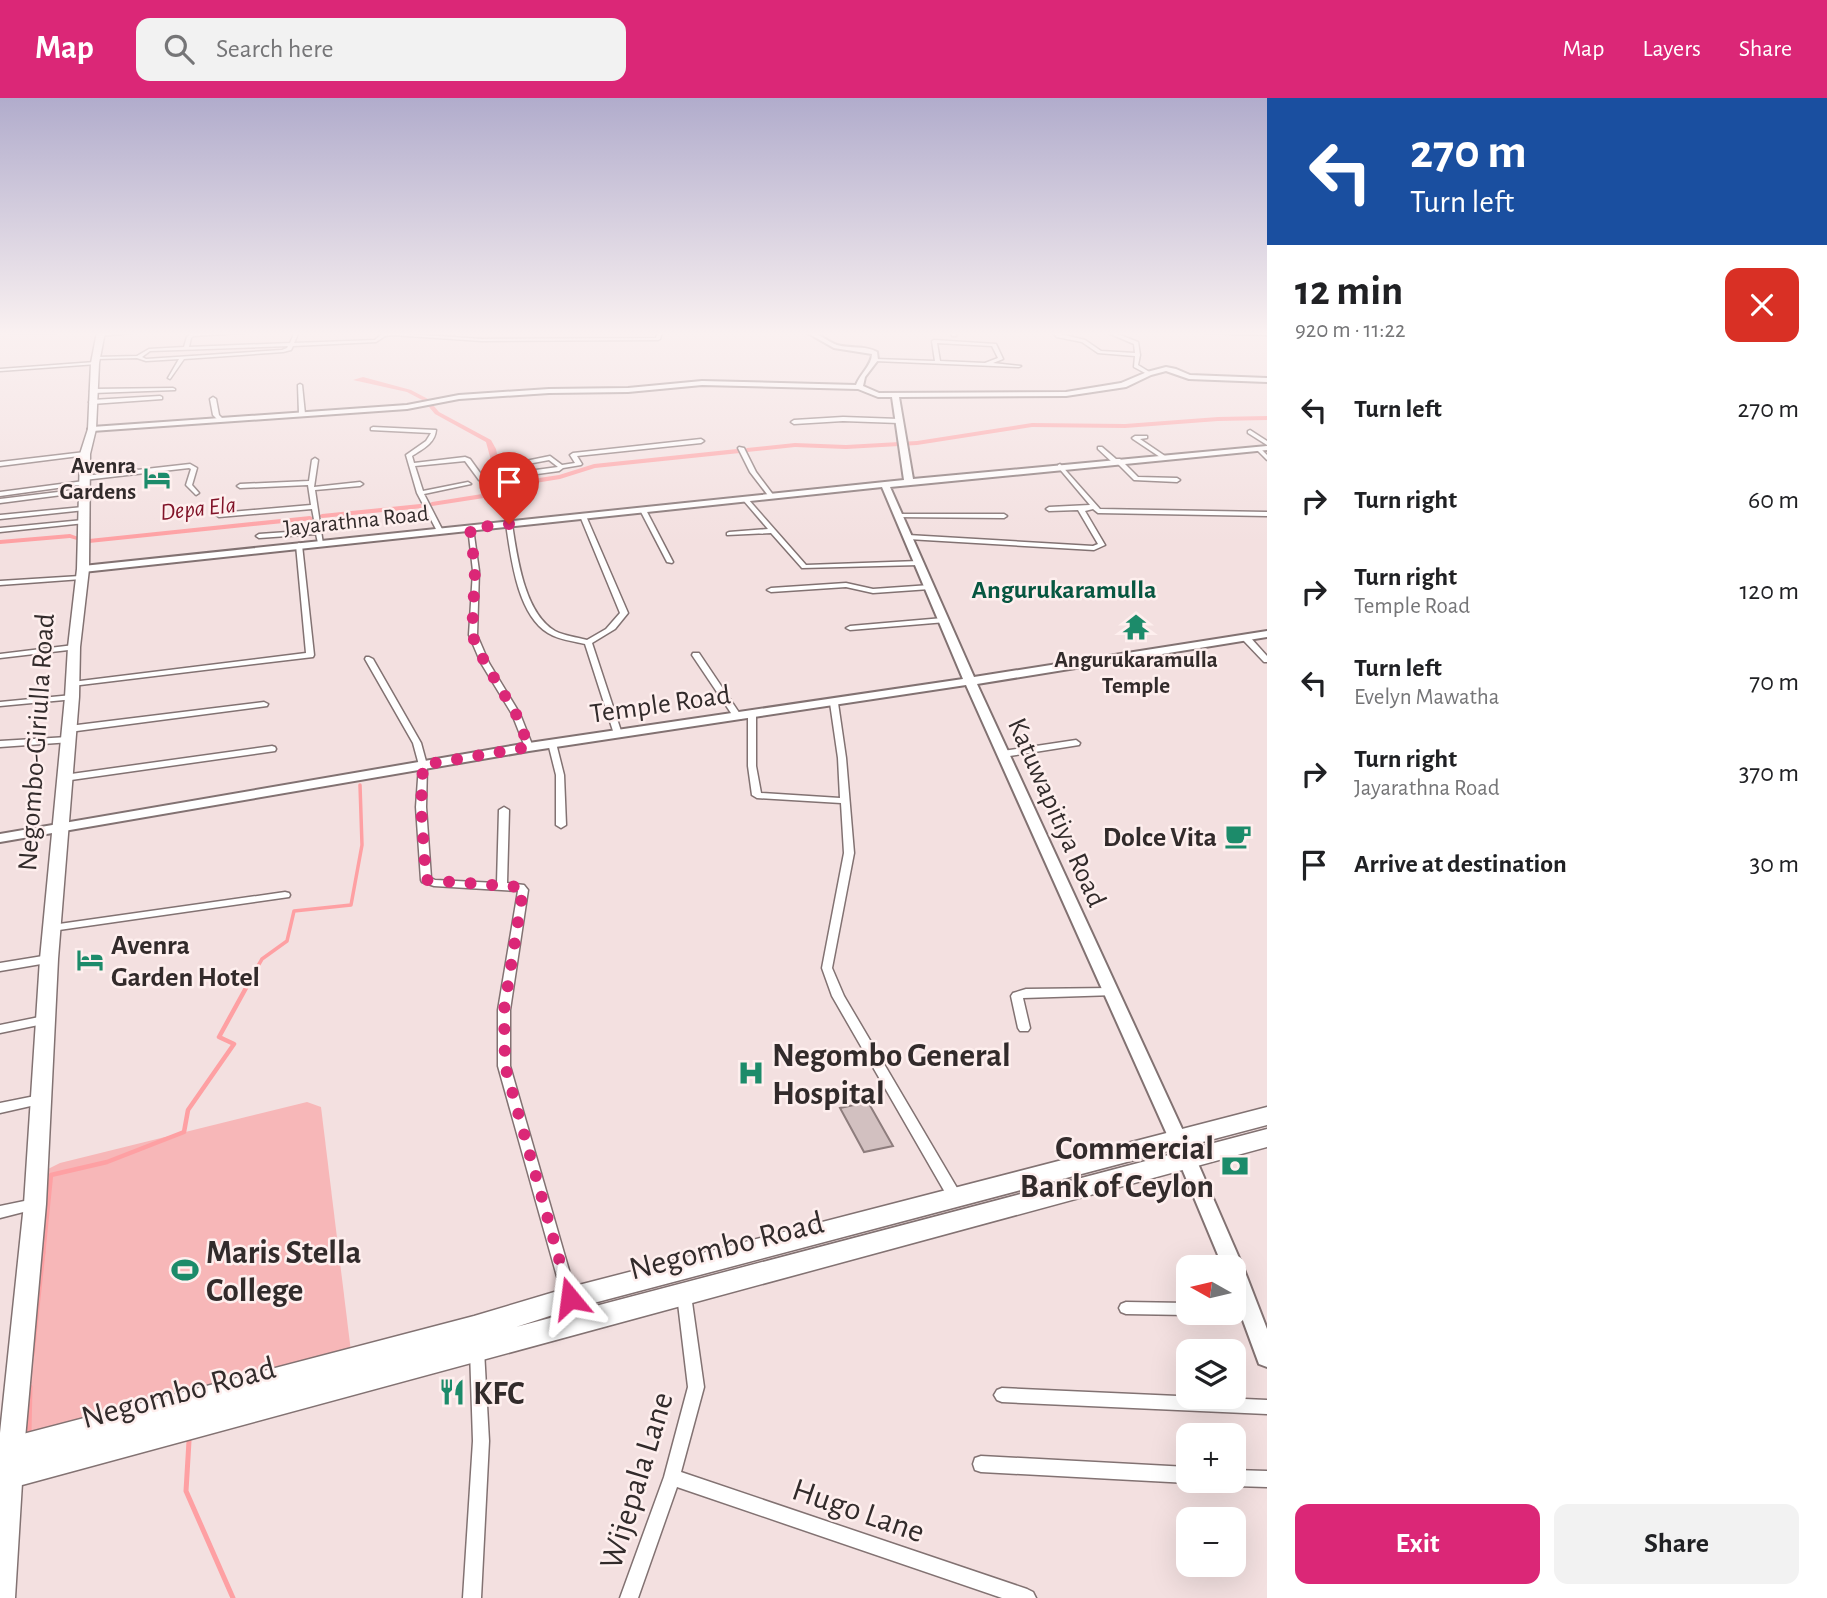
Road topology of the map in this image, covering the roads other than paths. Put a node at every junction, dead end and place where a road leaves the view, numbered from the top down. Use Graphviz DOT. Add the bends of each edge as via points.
graph roads {
  1 [pos="93,402"];
  2 [pos="214,402"];
  3 [pos="301,402"];
  4 [pos="430,402"];
  5 [pos="896,402"];
  6 [pos="302,414"];
  7 [pos="221,420"];
  8 [pos="899,421"];
  9 [pos="794,422"];
  10 [pos="92,429"];
  11 [pos="373,429"];
  12 [pos="1250,432"];
  13 [pos="1145,437"];
  14 [pos="701,441"];
  15 [pos="1264,447"];
  16 [pos="741,448"];
  17 [pos="1100,448"];
  18 [pos="85,454"];
  19 [pos="1161,456"];
  20 [pos="1267,457"];
  21 [pos="314,460"];
  22 [pos="1116,460"];
  23 [pos="0,464"];
  24 [pos="412,465"];
  25 [pos="1060,466"];
  26 [pos="561,467"];
  27 [pos="520,475"];
  28 [pos="1177,480"];
  29 [pos="909,482"];
  30 [pos="84,484"];
  31 [pos="360,484"];
  32 [pos="468,484"];
  33 [pos="240,485"];
  34 [pos="885,485"];
  35 [pos="311,486"];
  36 [pos="196,493"];
  37 [pos="420,493"];
  38 [pos="0,494"];
  39 [pos="772,497"];
  40 [pos="746,500"];
  41 [pos="0,501"];
  42 [pos="314,507"];
  43 [pos="1091,508"];
  44 [pos="83,509"];
  45 [pos="1049,509"];
  46 [pos="643,510"];
  47 [pos="1267,514"];
  48 [pos="219,515"];
  49 [pos="583,516"];
  50 [pos="897,516"];
  51 [pos="1004,516"];
  52 [pos="0,517"];
  53 [pos="83,522"];
  54 [pos="509,524"];
  55 [pos="470,528"];
  56 [pos="0,530"];
  57 [pos="439,531"];
  58 [pos="773,531"];
  59 [pos="319,532"];
  60 [pos="729,534"];
  61 [pos="259,536"];
  62 [pos="908,537"];
  63 [pos="321,543"];
  64 [pos="299,545"];
  65 [pos="670,562"];
  66 [pos="919,563"];
  67 [pos="81,573"];
  68 [pos="0,583"];
  69 [pos="930,587"];
  70 [pos="771,590"];
  71 [pos="943,620"];
  72 [pos="850,628"];
  73 [pos="1267,634"];
  74 [pos="1246,638"];
  75 [pos="588,642"];
  76 [pos="74,647"];
  77 [pos="696,655"];
  78 [pos="0,656"];
  79 [pos="369,659"];
  80 [pos="1267,660"];
  81 [pos="970,682"];
  82 [pos="72,684"];
  83 [pos="72,697"];
  84 [pos="834,703"];
  85 [pos="0,704"];
  86 [pos="264,704"];
  87 [pos="752,715"];
  88 [pos="737,717"];
  89 [pos="618,734"];
  90 [pos="68,735"];
  91 [pos="1076,743"];
  92 [pos="0,744"];
  93 [pos="552,744"];
  94 [pos="529,747"];
  95 [pos="272,749"];
  96 [pos="1003,754"];
  97 [pos="423,765"];
  98 [pos="64,778"];
  99 [pos="845,801"];
  100 [pos="504,810"];
  101 [pos="561,825"];
  102 [pos="61,828"];
  103 [pos="0,838"];
  104 [pos="502,886"];
  105 [pos="285,895"];
  106 [pos="52,928"];
  107 [pos="49,959"];
  108 [pos="0,967"];
  109 [pos="1111,992"];
  110 [pos="44,1020"];
  111 [pos="1024,1028"];
  112 [pos="0,1029"];
  113 [pos="40,1100"];
  114 [pos="0,1108"];
  115 [pos="1267,1116"];
  116 [pos="1267,1138"];
  117 [pos="1182,1148"];
  118 [pos="955,1197"];
  119 [pos="35,1204"];
  120 [pos="0,1212"];
  121 [pos="1227,1255"];
  122 [pos="684,1295"];
  123 [pos="570,1298"];
  124 [pos="1126,1308"];
  125 [pos="1176,1309"];
  126 [pos="1246,1316"];
  127 [pos="476,1338"];
  128 [pos="1265,1346"];
  129 [pos="1002,1395"];
  130 [pos="1267,1407"];
  131 [pos="5,1464"];
  132 [pos="981,1464"];
  133 [pos="1176,1474"];
  134 [pos="672,1477"];
  135 [pos="1246,1478"];
  136 [pos="1267,1479"];
  137 [pos="1,1598"];
  138 [pos="472,1598"];
  139 [pos="629,1598"];
  140 [pos="1027,1598"];
  1 -- 10 [label="main road, Negombo-Giriulla Road"];
  2 -- 7 [label="street"];
  3 -- 6 [label="street"];
  4 -- 6 [label="street"];
  5 -- 8 [label="street"];
  6 -- 7 [label="street"];
  7 -- 10 [label="street"];
  8 -- 9 [label="street"];
  8 -- 29 [label="street"];
  10 -- 18 [label="main road, Negombo-Giriulla Road"];
  11 -- 24 [label="street" via="434,432 409,455"];
  12 -- 15 [label="street"];
  13 -- 19 [label="street" via="1135,438"];
  14 -- 26 [label="street" via="573,456 579,464"];
  15 -- 19 [label="street, Jayarathna Road"];
  15 -- 20 [label="street"];
  16 -- 39 [label="street"];
  17 -- 22 [label="street"];
  18 -- 23 [label="street"];
  18 -- 30 [label="main road, Negombo-Giriulla Road"];
  19 -- 22 [label="street, Jayarathna Road"];
  21 -- 35 [label="street"];
  22 -- 25 [label="street, Jayarathna Road"];
  22 -- 28 [label="street" via="1136,479"];
  24 -- 27 [label="street" via="465,459 481,479"];
  24 -- 37 [label="street"];
  25 -- 29 [label="street, Jayarathna Road"];
  25 -- 43 [label="street"];
  26 -- 27 [label="street"];
  26 -- 27 [label="street" via="550,458 513,465"];
  29 -- 34 [label="street, Jayarathna Road"];
  30 -- 36 [label="street" via="190,466 194,468 189,485"];
  30 -- 38 [label="street"];
  30 -- 41 [label="street"];
  30 -- 44 [label="main road, Negombo-Giriulla Road"];
  31 -- 35 [label="street"];
  32 -- 37 [label="street"];
  33 -- 35 [label="street"];
  34 -- 39 [label="street, Jayarathna Road"];
  34 -- 50 [label="street, Katuwapitiya Road"];
  35 -- 42 [label="street"];
  37 -- 57 [label="street"];
  39 -- 40 [label="street, Jayarathna Road"];
  40 -- 46 [label="street, Jayarathna Road"];
  40 -- 58 [label="street"];
  42 -- 48 [label="street"];
  42 -- 59 [label="street"];
  43 -- 45 [label="street"];
  43 -- 47 [label="street"];
  43 -- 62 [label="street" via="1081,510 1102,545 1094,548"];
  44 -- 52 [label="street"];
  44 -- 53 [label="main road, Negombo-Giriulla Road"];
  46 -- 49 [label="street, Jayarathna Road"];
  46 -- 65 [label="street"];
  49 -- 54 [label="street, Jayarathna Road"];
  49 -- 75 [label="street" via="624,613 607,633"];
  50 -- 51 [label="street"];
  50 -- 62 [label="street, Katuwapitiya Road"];
  53 -- 56 [label="street"];
  53 -- 67 [label="main road, Negombo-Giriulla Road"];
  54 -- 55 [label="street, Jayarathna Road"];
  54 -- 75 [label="street" via="515,563 541,624 557,634"];
  55 -- 57 [label="street, Jayarathna Road"];
  55 -- 94 [label="street" via="475,570 472,635"];
  57 -- 63 [label="street, Jayarathna Road"];
  58 -- 60 [label="street"];
  58 -- 66 [label="street" via="804,567"];
  59 -- 61 [label="street"];
  59 -- 63 [label="street"];
  62 -- 66 [label="street, Katuwapitiya Road"];
  63 -- 64 [label="street, Jayarathna Road"];
  64 -- 67 [label="street, Jayarathna Road"];
  64 -- 82 [label="street" via="310,655"];
  66 -- 69 [label="street, Katuwapitiya Road"];
  67 -- 68 [label="street"];
  67 -- 76 [label="main road, Negombo-Giriulla Road"];
  69 -- 70 [label="street" via="873,591 846,585"];
  69 -- 71 [label="street, Katuwapitiya Road"];
  71 -- 72 [label="street"];
  71 -- 81 [label="street, Katuwapitiya Road"];
  73 -- 74 [label="street, Temple Road"];
  74 -- 80 [label="street"];
  74 -- 81 [label="street, Temple Road"];
  75 -- 89 [label="street"];
  76 -- 78 [label="street"];
  76 -- 82 [label="main road, Negombo-Giriulla Road"];
  77 -- 88 [label="street"];
  79 -- 97 [label="street" via="417,743"];
  81 -- 84 [label="street, Temple Road"];
  81 -- 96 [label="street, Katuwapitiya Road"];
  82 -- 83 [label="main road, Negombo-Giriulla Road"];
  83 -- 85 [label="street"];
  83 -- 90 [label="main road, Negombo-Giriulla Road"];
  84 -- 87 [label="street, Temple Road"];
  84 -- 99 [label="street"];
  86 -- 90 [label="street"];
  87 -- 88 [label="street, Temple Road"];
  87 -- 99 [label="street" via="757,795"];
  88 -- 89 [label="street, Temple Road"];
  89 -- 93 [label="street, Temple Road"];
  90 -- 92 [label="street"];
  90 -- 98 [label="main road, Negombo-Giriulla Road"];
  91 -- 96 [label="street"];
  93 -- 94 [label="street, Temple Road"];
  93 -- 101 [label="street" via="560,775"];
  94 -- 97 [label="street, Temple Road"];
  95 -- 98 [label="street"];
  96 -- 109 [label="street, Katuwapitiya Road"];
  97 -- 102 [label="street, Temple Road"];
  97 -- 104 [label="street" via="426,880"];
  98 -- 102 [label="main road, Negombo-Giriulla Road"];
  99 -- 118 [label="street" via="849,853 827,968 838,996"];
  100 -- 104 [label="street"];
  102 -- 103 [label="street, Temple Road"];
  102 -- 106 [label="main road, Negombo-Giriulla Road"];
  104 -- 123 [label="street" via="523,890 504,1010 505,1066"];
  105 -- 106 [label="street"];
  106 -- 107 [label="main road, Negombo-Giriulla Road"];
  107 -- 108 [label="street"];
  107 -- 110 [label="main road, Negombo-Giriulla Road"];
  109 -- 111 [label="street" via="1017,996"];
  109 -- 117 [label="street, Katuwapitiya Road"];
  110 -- 112 [label="street"];
  110 -- 113 [label="main road, Negombo-Giriulla Road"];
  113 -- 114 [label="street"];
  113 -- 119 [label="main road, Negombo-Giriulla Road"];
  115 -- 117 [label="highway, Negombo Road"];
  116 -- 117 [label="highway, Negombo Road"];
  117 -- 118 [label="highway, Negombo Road"];
  117 -- 121 [label="street, Katuwapitiya Road"];
  117 -- 122 [label="highway, Negombo Road"];
  118 -- 123 [label="highway, Negombo Road"];
  119 -- 120 [label="street"];
  119 -- 131 [label="main road, Negombo-Giriulla Road"];
  122 -- 127 [label="highway, Negombo Road"];
  122 -- 134 [label="street, Wijepala Lane" via="696,1387"];
  123 -- 127 [label="highway, Negombo Road"];
  124 -- 125 [label="street"];
  126 -- 128 [label="street, Katuwapitiya Road"];
  127 -- 131 [label="highway, Negombo Road"];
  127 -- 138 [label="street" via="481,1441"];
  129 -- 130 [label="street"];
  131 -- 137 [label="main road, Negombo-Giriulla Road"];
  132 -- 133 [label="street"];
  134 -- 139 [label="street, Wijepala Lane"];
  134 -- 140 [label="street, Hugo Lane"];
  135 -- 136 [label="street"];
}
